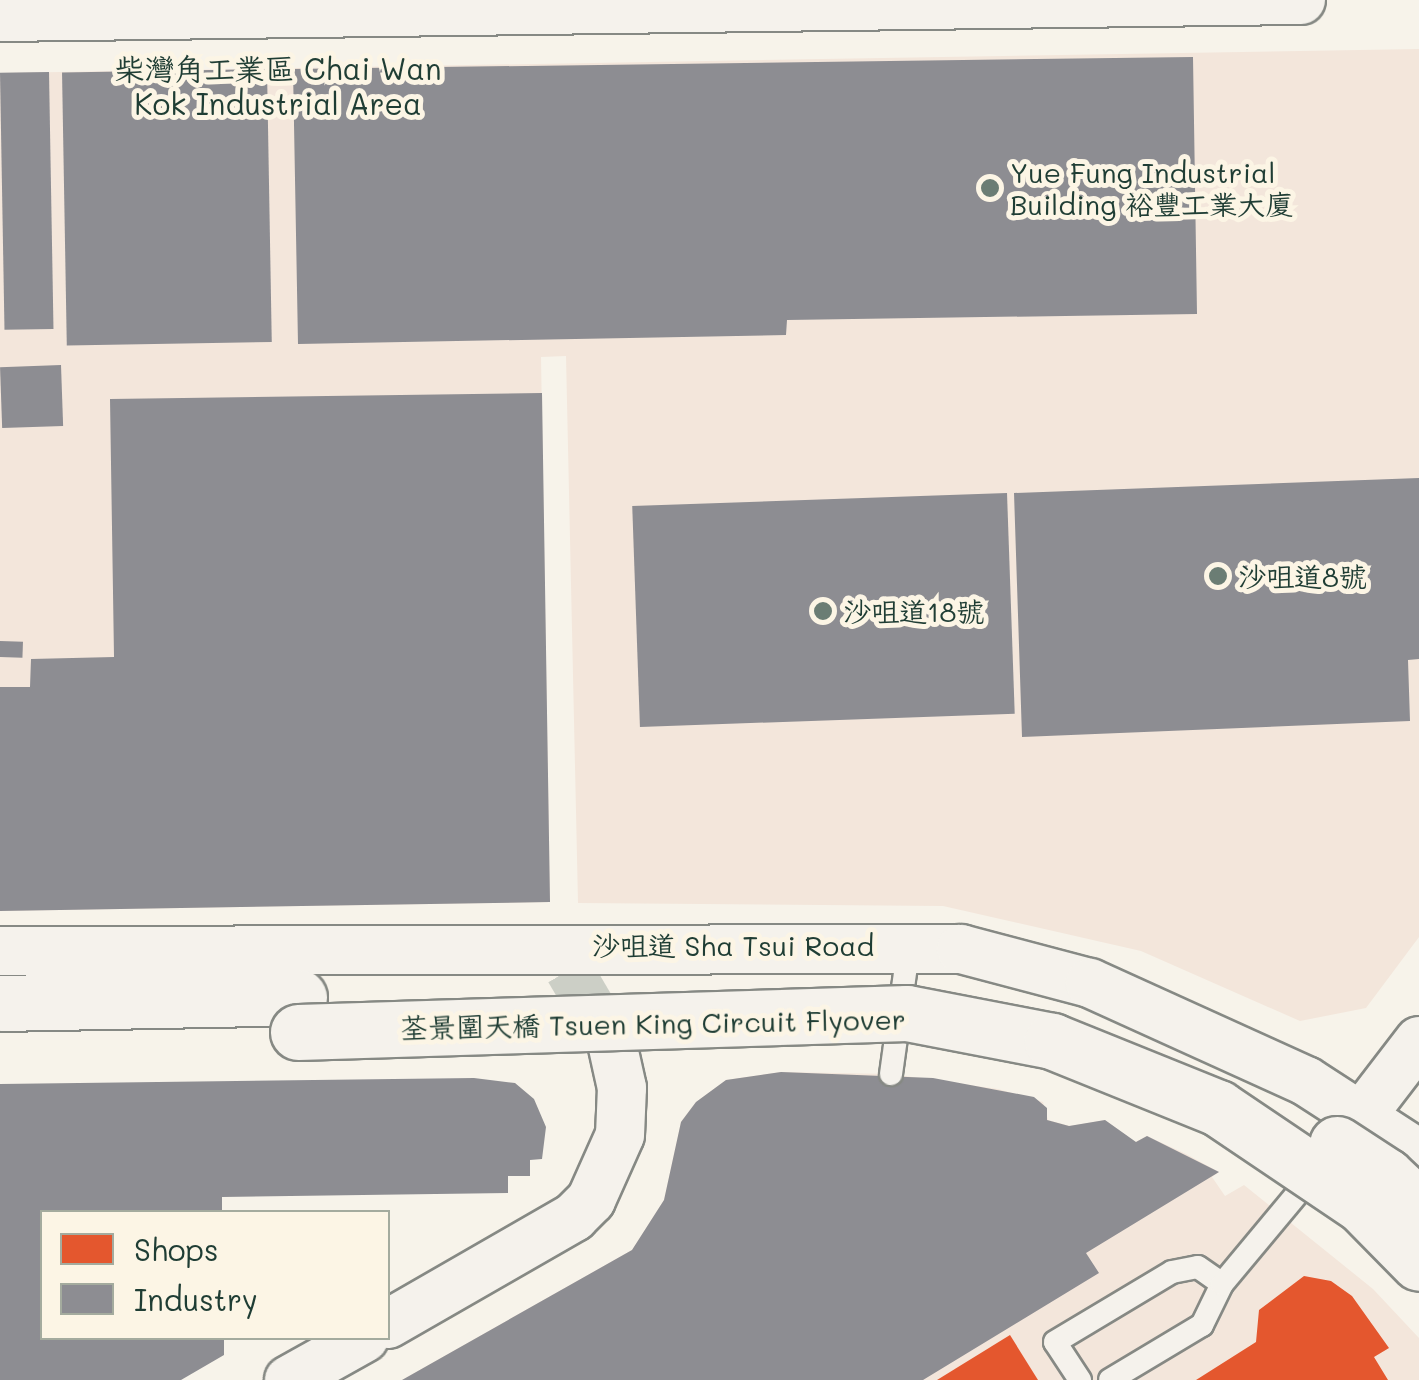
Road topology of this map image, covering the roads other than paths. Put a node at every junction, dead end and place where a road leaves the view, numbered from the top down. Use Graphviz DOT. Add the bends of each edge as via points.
graph roads {
  1 [pos="1301,0"];
  2 [pos="492,5"];
  3 [pos="443,6"];
  4 [pos="0,16"];
  5 [pos="909,944"];
  6 [pos="0,952"];
  7 [pos="0,1003"];
  8 [pos="299,1014"];
  9 [pos="0,1038"];
  10 [pos="1419,1041"];
  11 [pos="612,1042"];
  12 [pos="891,1074"];
  13 [pos="1363,1114"];
  14 [pos="1419,1154"];
  15 [pos="1419,1208"];
  16 [pos="1419,1263"];
  17 [pos="1222,1284"];
  18 [pos="390,1323"];
  19 [pos="360,1340"];
  20 [pos="289,1380"];
  21 [pos="1080,1380"];
  22 [pos="1110,1380"];
  1 -- 2 [label="street"];
  2 -- 3 [label="street"];
  3 -- 4 [label="street"];
  5 -- 6 [label="street, 沙咀道 Sha Tsui Road" via="561,958"];
  5 -- 12 [label="lane"];
  5 -- 13 [label="street, 沙咀道 Sha Tsui Road" via="1034,963 1090,982"];
  7 -- 8 [label="street"];
  8 -- 9 [label="street"];
  8 -- 15 [label="street, 荃景圍天橋 Tsuen King Circuit Flyover, bridge" via="913,981 1051,1007 1237,1080 1386,1176"];
  8 -- 16 [label="street, 荃景圍天橋 Tsuen King Circuit Flyover, bridge" via="907,1013 1052,1041 1218,1108 1362,1205"];
  10 -- 13 [label="street"];
  11 -- 18 [label="street" via="622,1088 620,1135 591,1200 574,1217"];
  13 -- 14 [label="street, 沙咀道 Sha Tsui Road"];
  13 -- 17 [label="lane"];
  17 -- 21 [label="lane" via="1198,1267 1172,1272 1055,1342"];
  17 -- 22 [label="lane" via="1202,1325"];
  19 -- 20 [label="street"];
}
